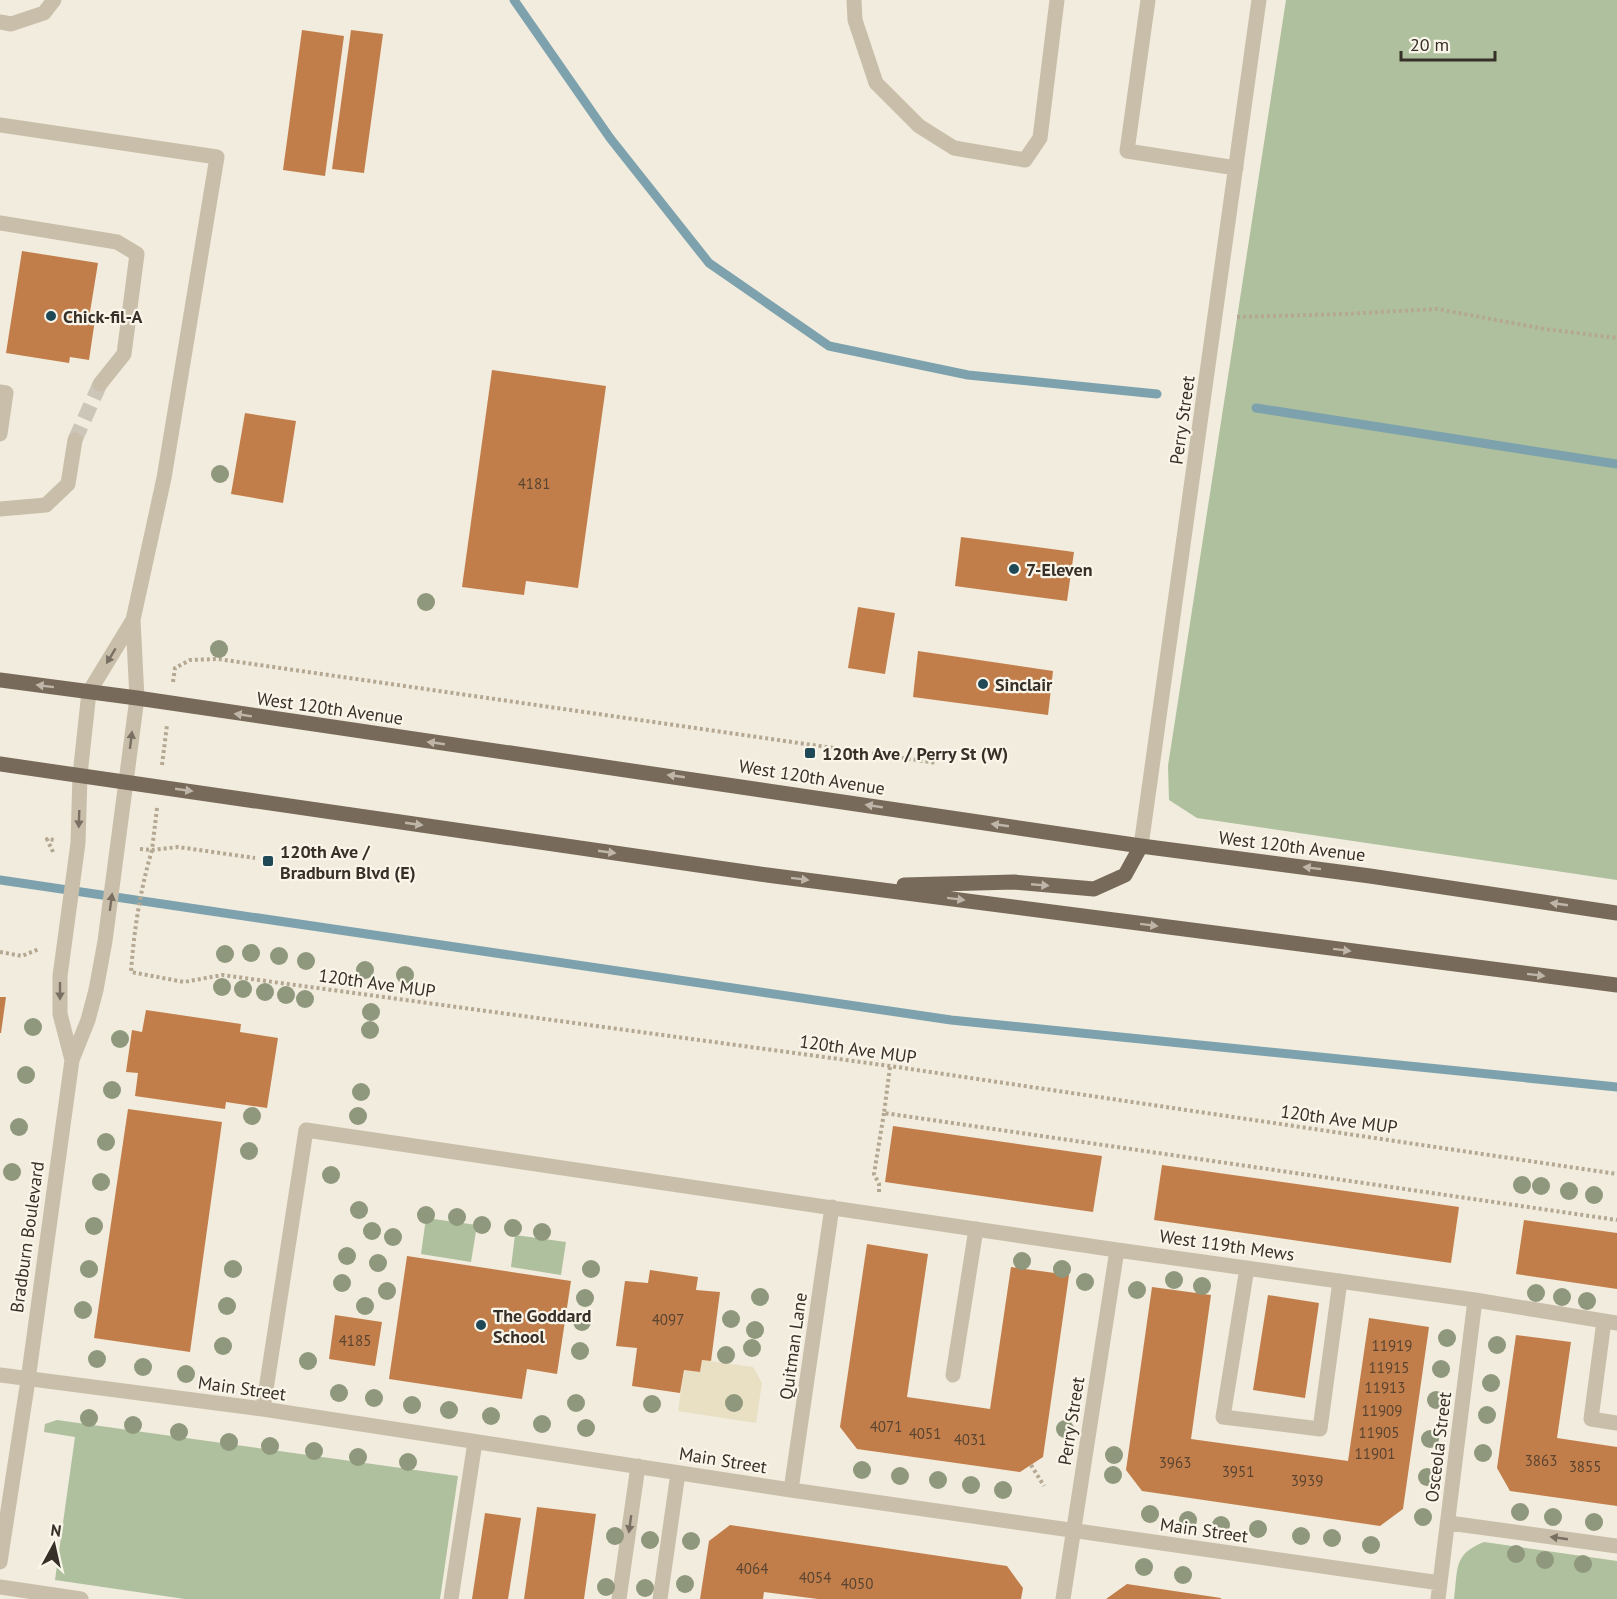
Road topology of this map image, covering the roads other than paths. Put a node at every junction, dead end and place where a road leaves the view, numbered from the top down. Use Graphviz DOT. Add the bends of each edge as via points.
graph roads {
  1 [pos="54,0"];
  2 [pos="854,0"];
  3 [pos="1057,0"];
  4 [pos="1148,0"];
  5 [pos="1259,0"];
  6 [pos="0,22"];
  7 [pos="0,125"];
  8 [pos="1236,168"];
  9 [pos="0,223"];
  10 [pos="100,384"];
  11 [pos="0,392"];
  12 [pos="0,434"];
  13 [pos="75,440"];
  14 [pos="0,509"];
  15 [pos="133,620"];
  16 [pos="0,680"];
  17 [pos="89,692"];
  18 [pos="137,698"];
  19 [pos="0,764"];
  20 [pos="80,775"];
  21 [pos="126,782"];
  22 [pos="1141,846"];
  23 [pos="856,886"];
  24 [pos="1617,913"];
  25 [pos="1617,985"];
  26 [pos="72,1060"];
  27 [pos="832,1207"];
  28 [pos="976,1229"];
  29 [pos="1117,1250"];
  30 [pos="1246,1268"];
  31 [pos="1341,1281"];
  32 [pos="1475,1300"];
  33 [pos="1611,1322"];
  34 [pos="0,1375"];
  35 [pos="953,1375"];
  36 [pos="28,1380"];
  37 [pos="263,1409"];
  38 [pos="1617,1423"];
  39 [pos="475,1442"];
  40 [pos="638,1466"];
  41 [pos="678,1473"];
  42 [pos="791,1490"];
  43 [pos="1449,1523"];
  44 [pos="1074,1531"];
  45 [pos="1617,1546"];
  46 [pos="0,1562"];
  47 [pos="1440,1583"];
  48 [pos="0,1587"];
  49 [pos="81,1599"];
  50 [pos="451,1599"];
  51 [pos="619,1599"];
  52 [pos="660,1599"];
  53 [pos="1063,1599"];
  54 [pos="1438,1599"];
  1 -- 6 [label="street" via="44,13 11,24"];
  2 -- 3 [label="street" via="855,20 876,83 919,126 954,148 1025,160 1040,138"];
  4 -- 8 [label="street" via="1127,151"];
  5 -- 8 [label="street, Perry Street"];
  7 -- 15 [label="street" via="217,157 164,478"];
  8 -- 22 [label="street, Perry Street"];
  9 -- 10 [label="street" via="117,242 137,254 124,354"];
  11 -- 12 [label="street" via="6,393"];
  13 -- 14 [label="street" via="68,484 54,498 46,505"];
  15 -- 17 [label="street, one-way"];
  15 -- 18 [label="street, Bradburn Boulevard"];
  17 -- 16 [label="main road, West 120th Avenue, one-way"];
  17 -- 18 [label="main road, West 120th Avenue"];
  17 -- 20 [label="street, Bradburn Boulevard"];
  21 -- 18 [label="street, Bradburn Boulevard, one-way"];
  22 -- 18 [label="main road, West 120th Avenue, one-way"];
  19 -- 20 [label="main road"];
  20 -- 21 [label="main road"];
  20 -- 26 [label="street, Bradburn Boulevard, one-way" via="76,863 60,976 60,1014"];
  21 -- 23 [label="main road, one-way"];
  26 -- 21 [label="street, Bradburn Boulevard, one-way" via="96,990"];
  23 -- 22 [label="main road, one-way" via="1014,882 1094,889 1125,875"];
  24 -- 22 [label="main road, West 120th Avenue, one-way"];
  23 -- 25 [label="main road, one-way"];
  26 -- 36 [label="street, Bradburn Boulevard"];
  27 -- 28 [label="street, West 119th Mews"];
  27 -- 37 [label="street, West 119th Mews" via="306,1130"];
  27 -- 42 [label="street, Quitman Lane"];
  28 -- 29 [label="street, West 119th Mews"];
  28 -- 35 [label="street"];
  29 -- 30 [label="street, West 119th Mews"];
  29 -- 44 [label="street, Perry Street"];
  30 -- 31 [label="street, West 119th Mews"];
  30 -- 31 [label="street" via="1223,1417 1320,1429"];
  31 -- 32 [label="street, West 119th Mews"];
  32 -- 33 [label="street, West 119th Mews"];
  32 -- 43 [label="street, Osceola Street"];
  33 -- 38 [label="street" via="1591,1419"];
  34 -- 36 [label="street, Main Street"];
  36 -- 37 [label="street, Main Street"];
  36 -- 46 [label="street, Bradburn Boulevard"];
  37 -- 39 [label="street, Main Street"];
  39 -- 40 [label="street, Main Street"];
  39 -- 50 [label="street"];
  40 -- 41 [label="street, Main Street"];
  40 -- 51 [label="street, one-way"];
  41 -- 42 [label="street, Main Street"];
  41 -- 52 [label="street"];
  42 -- 44 [label="street, Main Street"];
  45 -- 43 [label="street, one-way"];
  43 -- 47 [label="street, Osceola Street"];
  44 -- 47 [label="street, Main Street"];
  44 -- 53 [label="street, Perry Street"];
  47 -- 54 [label="street, Osceola Street"];
  48 -- 49 [label="street"];
}
